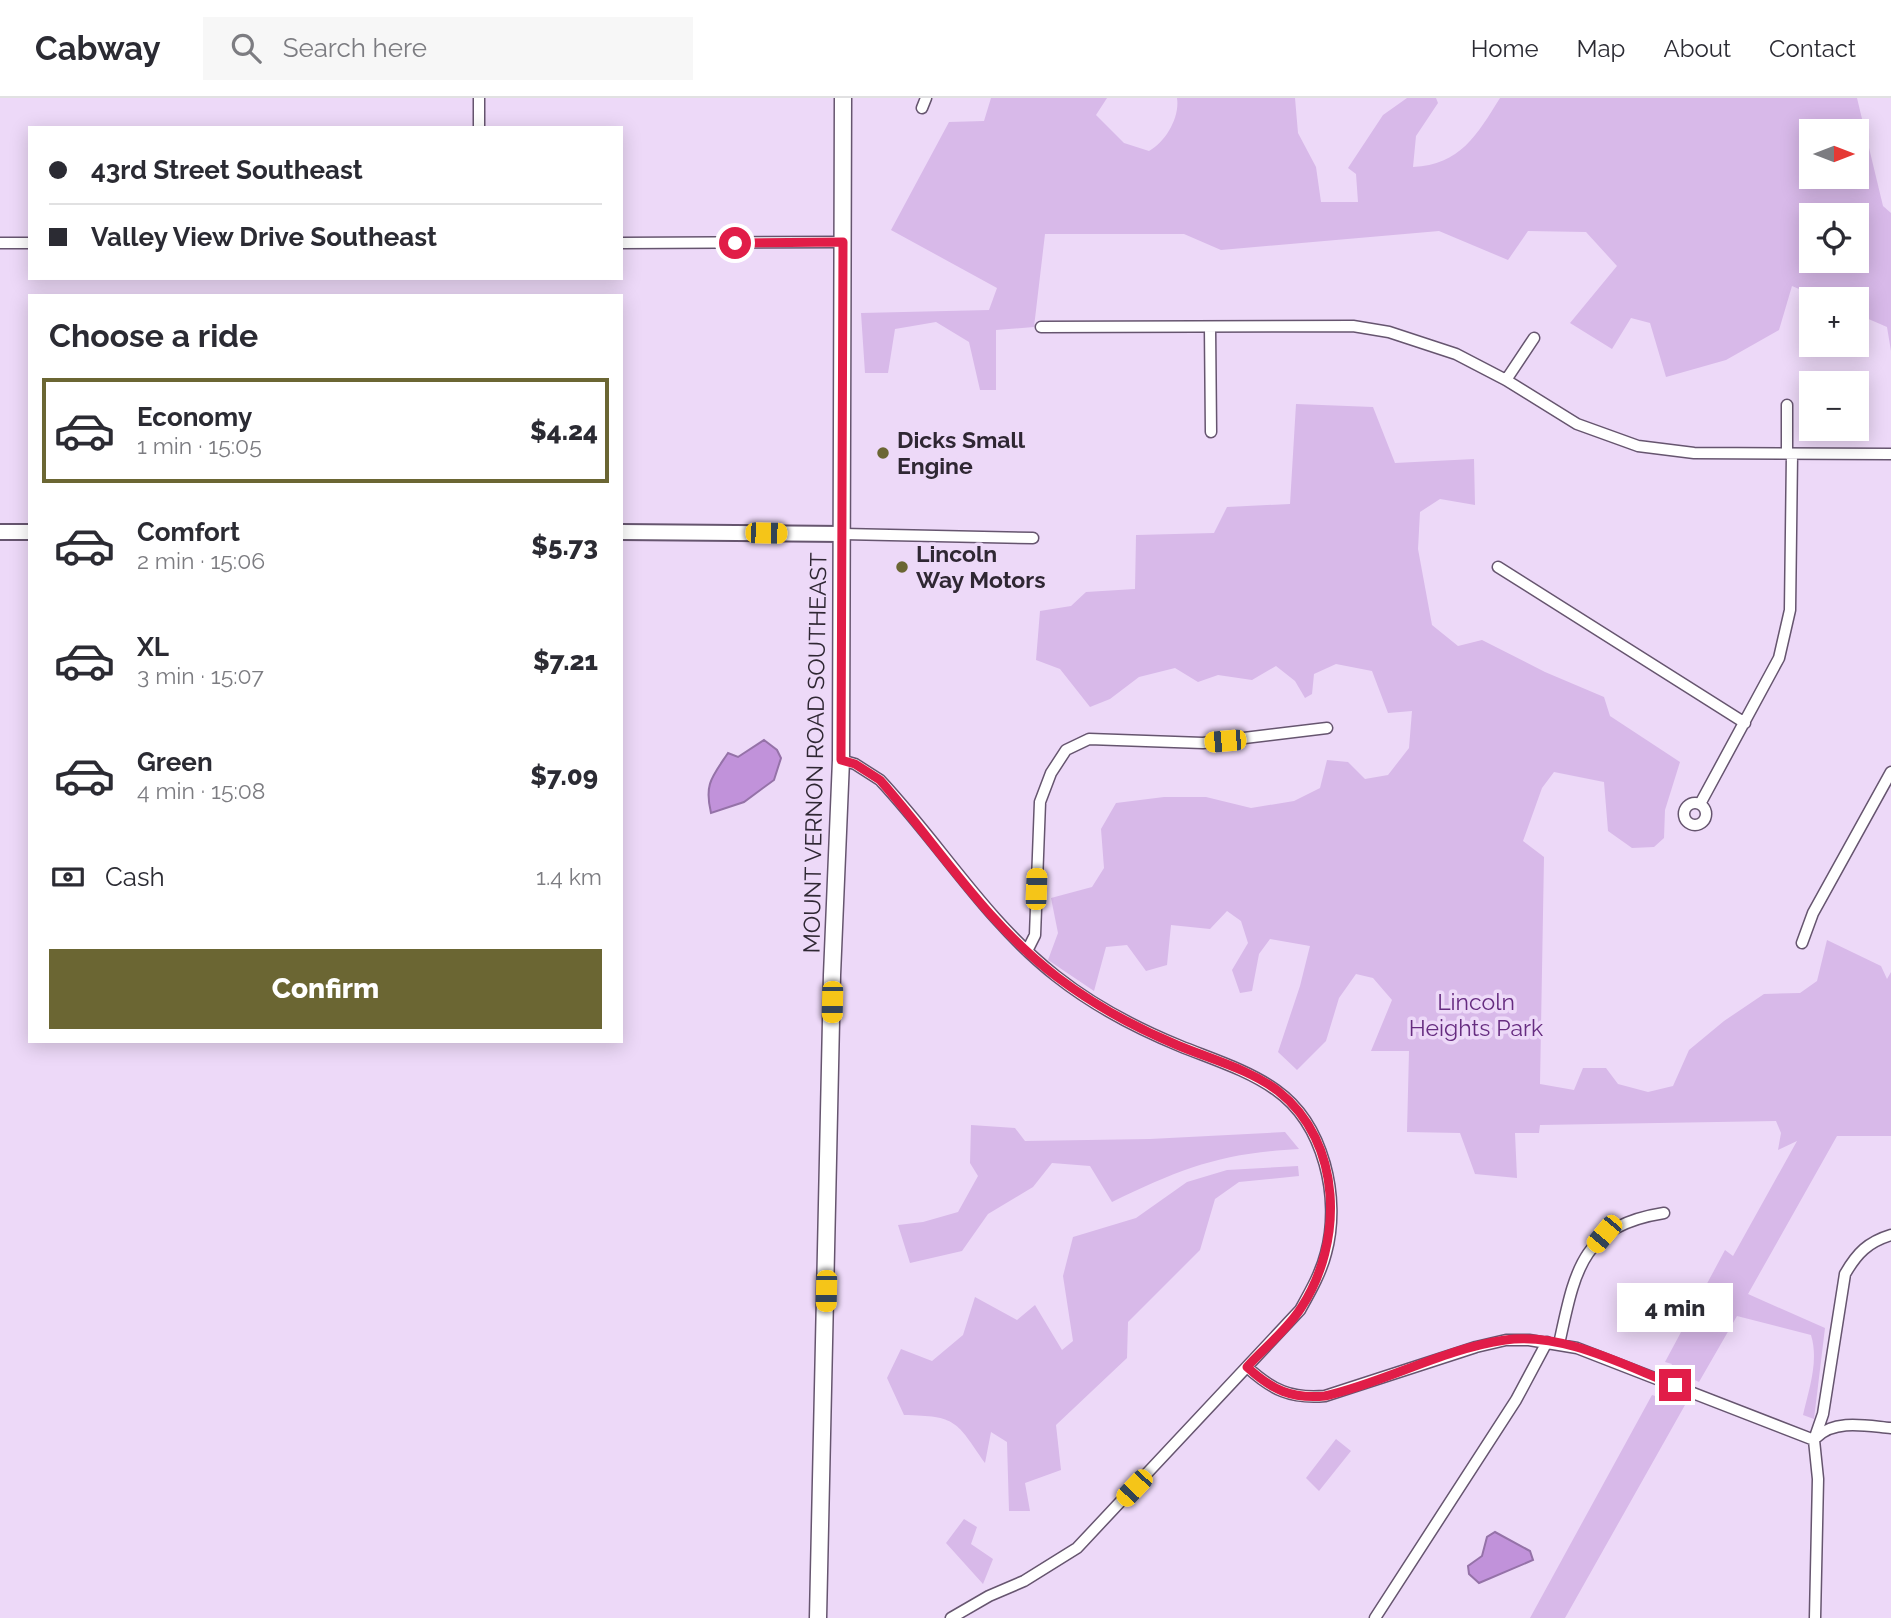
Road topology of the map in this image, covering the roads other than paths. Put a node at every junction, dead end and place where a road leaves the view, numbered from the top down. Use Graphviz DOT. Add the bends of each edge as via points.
graph roads {
  1 [pos="479,98"];
  2 [pos="843,98"];
  3 [pos="479,126"];
  4 [pos="843,242"];
  5 [pos="0,243"];
  6 [pos="28,243"];
  7 [pos="623,243"];
  8 [pos="1041,327"];
  9 [pos="1210,327"];
  10 [pos="1534,338"];
  11 [pos="1506,380"];
  12 [pos="1787,405"];
  13 [pos="1211,432"];
  14 [pos="1789,454"];
  15 [pos="1891,454"];
  16 [pos="0,532"];
  17 [pos="28,532"];
  18 [pos="623,532"];
  19 [pos="843,534"];
  20 [pos="1033,538"];
  21 [pos="1498,567"];
  22 [pos="1745,723"];
  23 [pos="1327,728"];
  24 [pos="841,760"];
  25 [pos="1891,772"];
  26 [pos="1700,804"];
  27 [pos="1802,943"];
  28 [pos="1027,951"];
  29 [pos="1664,1213"];
  30 [pos="1891,1235"];
  31 [pos="1547,1342"];
  32 [pos="1559,1344"];
  33 [pos="1247,1367"];
  34 [pos="1891,1428"];
  35 [pos="1814,1440"];
  36 [pos="818,1618"];
  37 [pos="951,1618"];
  38 [pos="1375,1618"];
  39 [pos="1815,1618"];
  1 -- 3 [label="street"];
  2 -- 4 [label="main road, MOUNT VERNON ROAD SOUTHEAST"];
  4 -- 7 [label="street"];
  4 -- 19 [label="main road, MOUNT VERNON ROAD SOUTHEAST"];
  5 -- 6 [label="street"];
  8 -- 9 [label="street"];
  9 -- 11 [label="street" via="1353,326 1389,332 1456,354"];
  9 -- 13 [label="street"];
  10 -- 11 [label="street"];
  11 -- 14 [label="street" via="1577,424 1638,446 1694,453"];
  12 -- 14 [label="street"];
  14 -- 15 [label="street"];
  14 -- 22 [label="street" via="1787,633"];
  16 -- 17 [label="street"];
  18 -- 19 [label="street"];
  19 -- 20 [label="street"];
  19 -- 24 [label="main road, MOUNT VERNON ROAD SOUTHEAST"];
  21 -- 22 [label="street"];
  22 -- 26 [label="street"];
  23 -- 28 [label="street" via="1203,743 1089,739 1066,750 1040,802 1035,935"];
  24 -- 28 [label="street" via="863,767 880,780 1002,930"];
  24 -- 36 [label="main road, MOUNT VERNON ROAD SOUTHEAST"];
  25 -- 27 [label="street" via="1813,913"];
  28 -- 33 [label="street" via="1111,1013 1265,1083 1297,1110 1312,1132 1329,1189 1327,1252 1300,1310"];
  29 -- 32 [label="street" via="1632,1218 1604,1234 1585,1257 1571,1288"];
  30 -- 35 [label="street" via="1870,1242 1845,1274 1824,1414"];
  31 -- 32 [label="street"];
  31 -- 33 [label="street" via="1506,1340 1343,1392 1303,1398 1272,1388"];
  31 -- 38 [label="street" via="1516,1400"];
  32 -- 35 [label="street"];
  33 -- 37 [label="street" via="1077,1548"];
  34 -- 35 [label="street" via="1849,1425 1824,1430"];
  35 -- 39 [label="street" via="1818,1479"];
}
